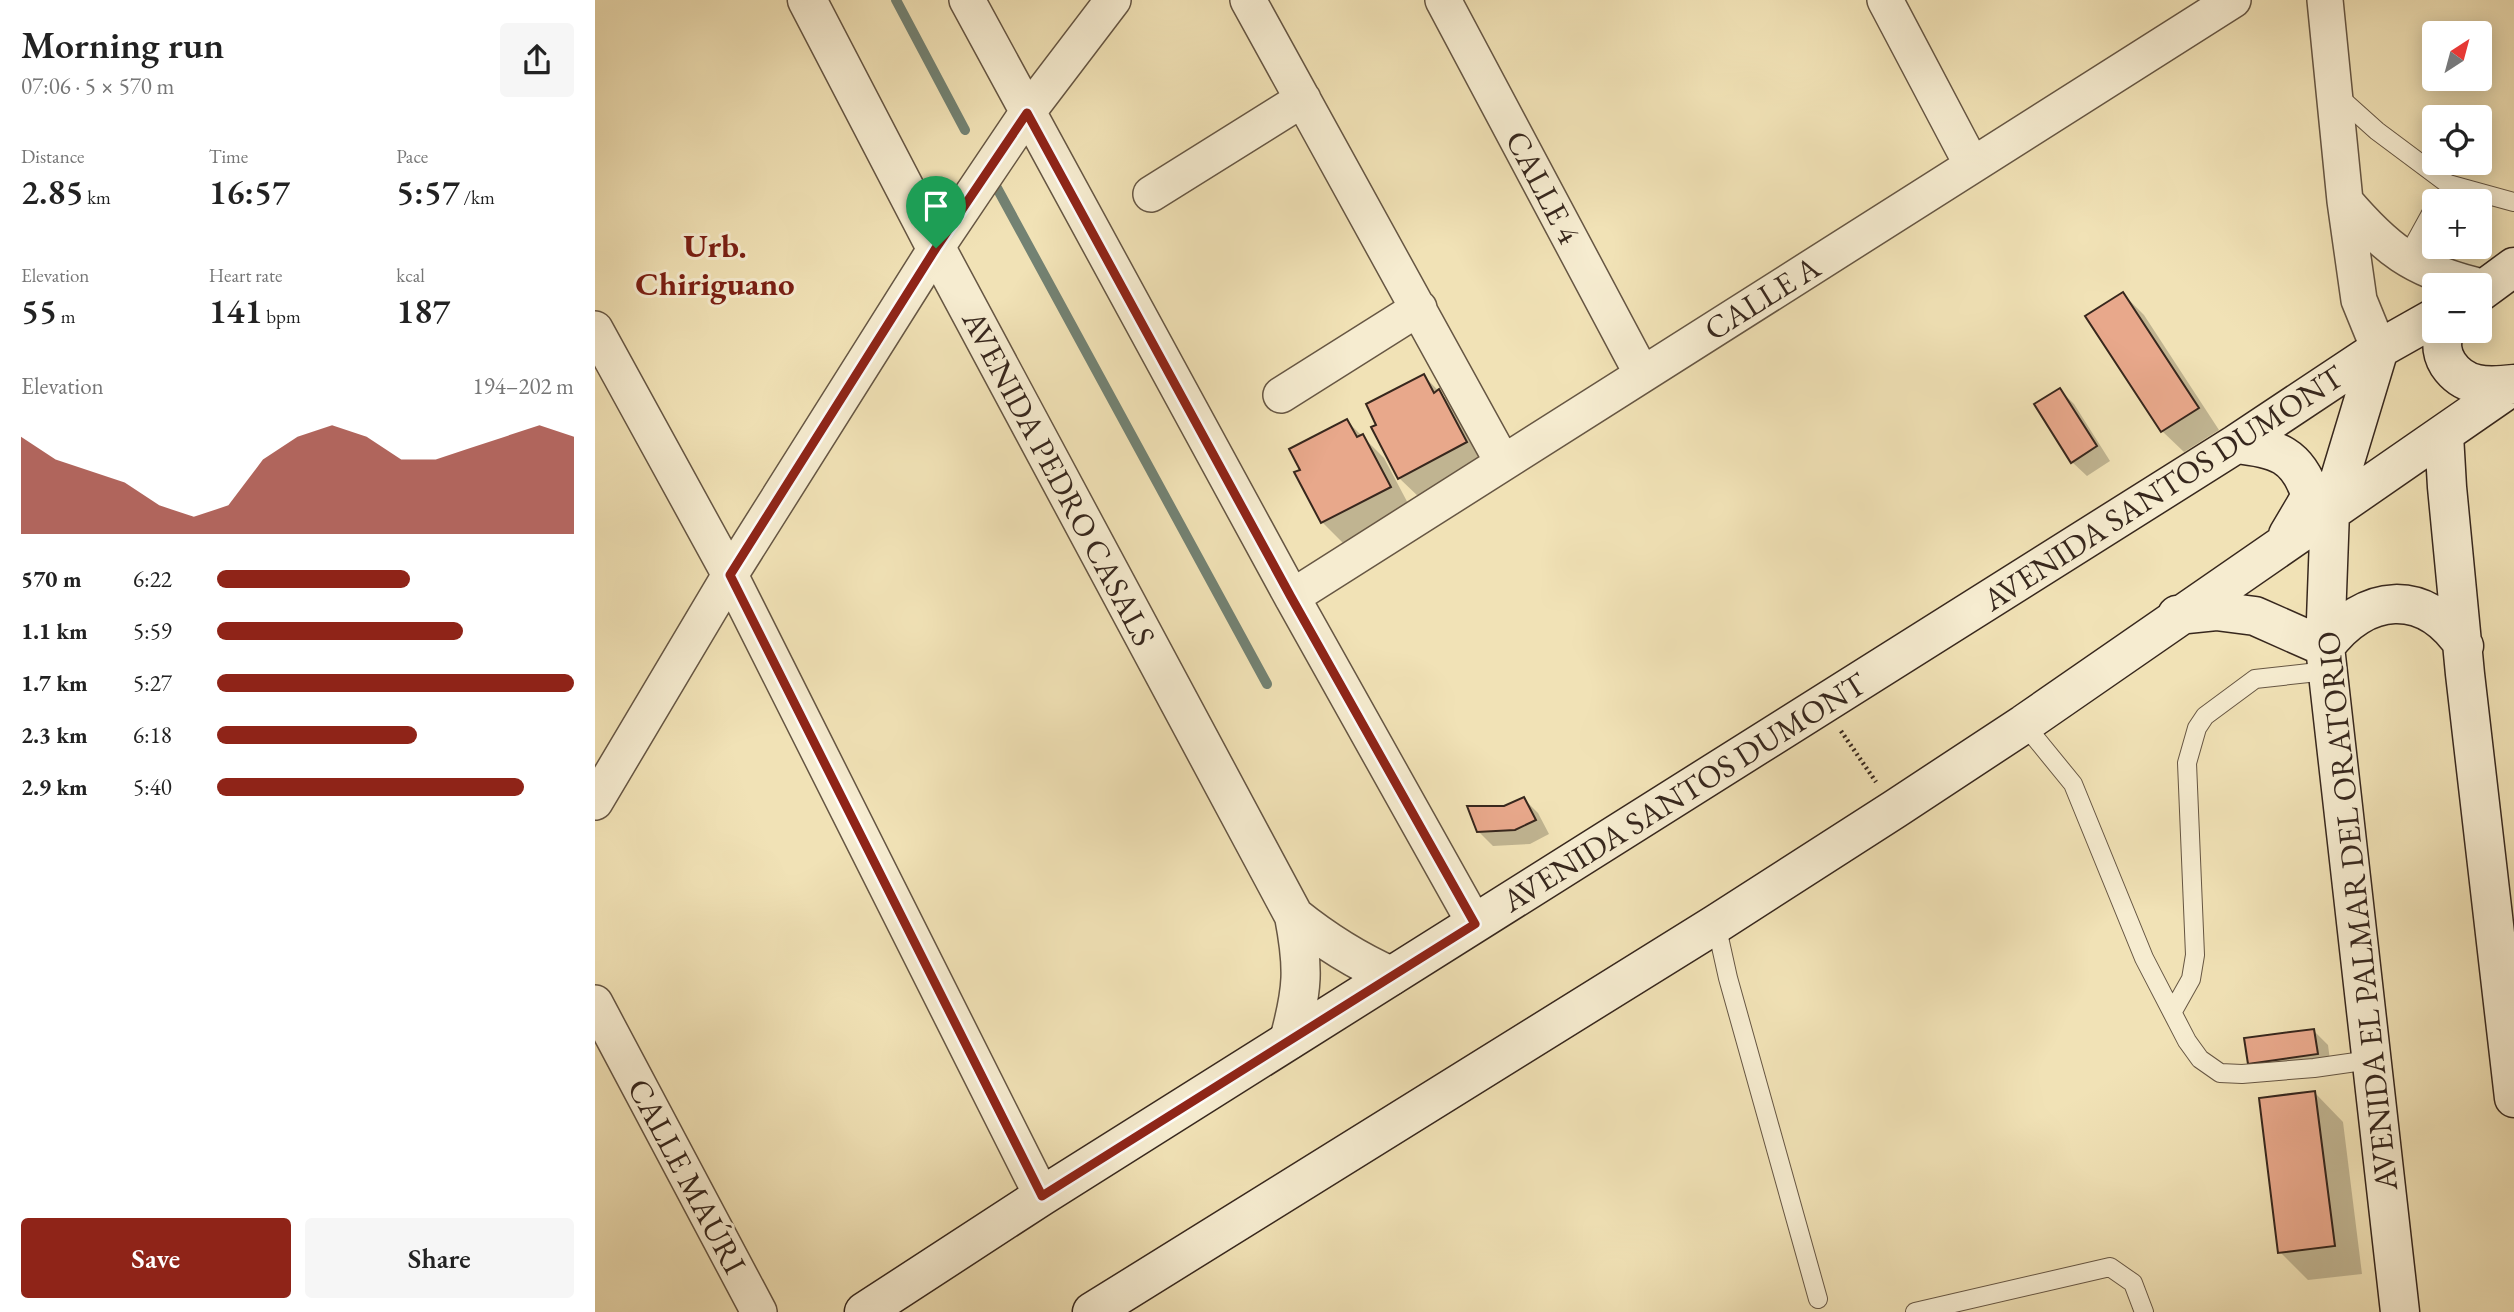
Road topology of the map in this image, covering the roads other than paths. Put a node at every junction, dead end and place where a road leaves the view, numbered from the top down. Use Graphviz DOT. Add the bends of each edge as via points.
graph roads {
  1 [pos="807,0"];
  2 [pos="967,0"];
  3 [pos="1113,0"];
  4 [pos="1248,0"];
  5 [pos="1443,0"];
  6 [pos="1885,0"];
  7 [pos="2233,0"];
  8 [pos="2325,0"];
  9 [pos="2334,93"];
  10 [pos="1303,99"];
  11 [pos="1027,113"];
  12 [pos="1972,165"];
  13 [pos="2448,184"];
  14 [pos="2445,189"];
  15 [pos="1151,194"];
  16 [pos="2345,201"];
  17 [pos="2514,202"];
  18 [pos="2422,230"];
  19 [pos="936,248"];
  20 [pos="2406,259"];
  21 [pos="2434,273"];
  22 [pos="1419,308"];
  23 [pos="2422,325"];
  24 [pos="595,329"];
  25 [pos="2441,343"];
  26 [pos="2379,349"];
  27 [pos="1642,374"];
  28 [pos="2514,385"];
  29 [pos="1281,395"];
  30 [pos="2444,435"];
  31 [pos="2236,444"];
  32 [pos="1503,463"];
  33 [pos="2321,504"];
  34 [pos="730,575"];
  35 [pos="1291,597"];
  36 [pos="2178,615"];
  37 [pos="2464,646"];
  38 [pos="2326,659"];
  39 [pos="2024,724"];
  40 [pos="595,802"];
  41 [pos="1294,916"];
  42 [pos="1475,924"];
  43 [pos="1716,924"];
  44 [pos="1391,976"];
  45 [pos="595,1003"];
  46 [pos="2173,1011"];
  47 [pos="1289,1040"];
  48 [pos="2370,1060"];
  49 [pos="2514,1098"];
  50 [pos="1042,1196"];
  51 [pos="1818,1299"];
  52 [pos="759,1312"];
  53 [pos="864,1312"];
  54 [pos="1091,1312"];
  55 [pos="1915,1312"];
  56 [pos="2144,1312"];
  57 [pos="2400,1312"];
  1 -- 19 [label="main road, AVENIDA PEDRO CASALS"];
  2 -- 11 [label="street"];
  3 -- 11 [label="street"];
  4 -- 10 [label="street"];
  5 -- 27 [label="street, CALLE 4"];
  6 -- 12 [label="street"];
  7 -- 12 [label="street, CALLE A"];
  8 -- 9 [label="street"];
  9 -- 13 [label="lane"];
  9 -- 16 [label="street"];
  10 -- 15 [label="street"];
  10 -- 22 [label="street"];
  11 -- 19 [label="street"];
  11 -- 35 [label="street"];
  12 -- 27 [label="street, CALLE A"];
  13 -- 14 [label="lane"];
  13 -- 17 [label="lane"];
  16 -- 20 [label="street" via="2372,233"];
  16 -- 26 [label="street" via="2359,300"];
  18 -- 20 [label="lane"];
  19 -- 34 [label="street"];
  19 -- 41 [label="main road, AVENIDA PEDRO CASALS"];
  20 -- 21 [label="street"];
  22 -- 29 [label="street"];
  22 -- 32 [label="street"];
  23 -- 26 [label="main road, AVENIDA SANTOS DUMONT"];
  24 -- 34 [label="street"];
  25 -- 28 [label="main road" via="2444,358 2455,374 2471,384"];
  26 -- 31 [label="main road, AVENIDA SANTOS DUMONT"];
  26 -- 33 [label="main road, AVENIDA EL PALMAR DEL ORATORIO"];
  27 -- 32 [label="street, CALLE A"];
  28 -- 30 [label="main road"];
  30 -- 33 [label="main road"];
  30 -- 37 [label="main road"];
  31 -- 33 [label="main road" via="2276,450 2294,463"];
  31 -- 42 [label="main road, AVENIDA SANTOS DUMONT"];
  32 -- 35 [label="street, CALLE A"];
  33 -- 36 [label="main road" via="2277,547"];
  33 -- 38 [label="main road, AVENIDA EL PALMAR DEL ORATORIO"];
  34 -- 40 [label="street"];
  34 -- 50 [label="street"];
  35 -- 42 [label="street"];
  36 -- 38 [label="main road" via="2216,611 2255,616"];
  36 -- 39 [label="main road"];
  37 -- 38 [label="main road" via="2441,619 2390,604 2356,615 2341,626"];
  37 -- 49 [label="main road"];
  38 -- 46 [label="lane" via="2255,679 2205,716 2197,729 2187,764 2195,956 2191,979"];
  38 -- 48 [label="main road, AVENIDA EL PALMAR DEL ORATORIO"];
  39 -- 43 [label="main road"];
  39 -- 46 [label="lane" via="2073,784 2144,958"];
  41 -- 44 [label="main road, AVENIDA PEDRO CASALS" via="1356,961"];
  41 -- 47 [label="main road, AVENIDA PEDRO CASALS" via="1302,958 1301,999"];
  42 -- 44 [label="main road, AVENIDA SANTOS DUMONT"];
  43 -- 51 [label="lane"];
  43 -- 54 [label="main road"];
  44 -- 47 [label="main road, AVENIDA SANTOS DUMONT"];
  45 -- 52 [label="street, CALLE MAÚRI"];
  46 -- 48 [label="lane" via="2200,1059 2220,1073"];
  47 -- 50 [label="main road, AVENIDA SANTOS DUMONT"];
  48 -- 57 [label="main road, AVENIDA EL PALMAR DEL ORATORIO"];
  50 -- 53 [label="main road, AVENIDA SANTOS DUMONT"];
  55 -- 56 [label="lane" via="2110,1266 2133,1283"];
}
